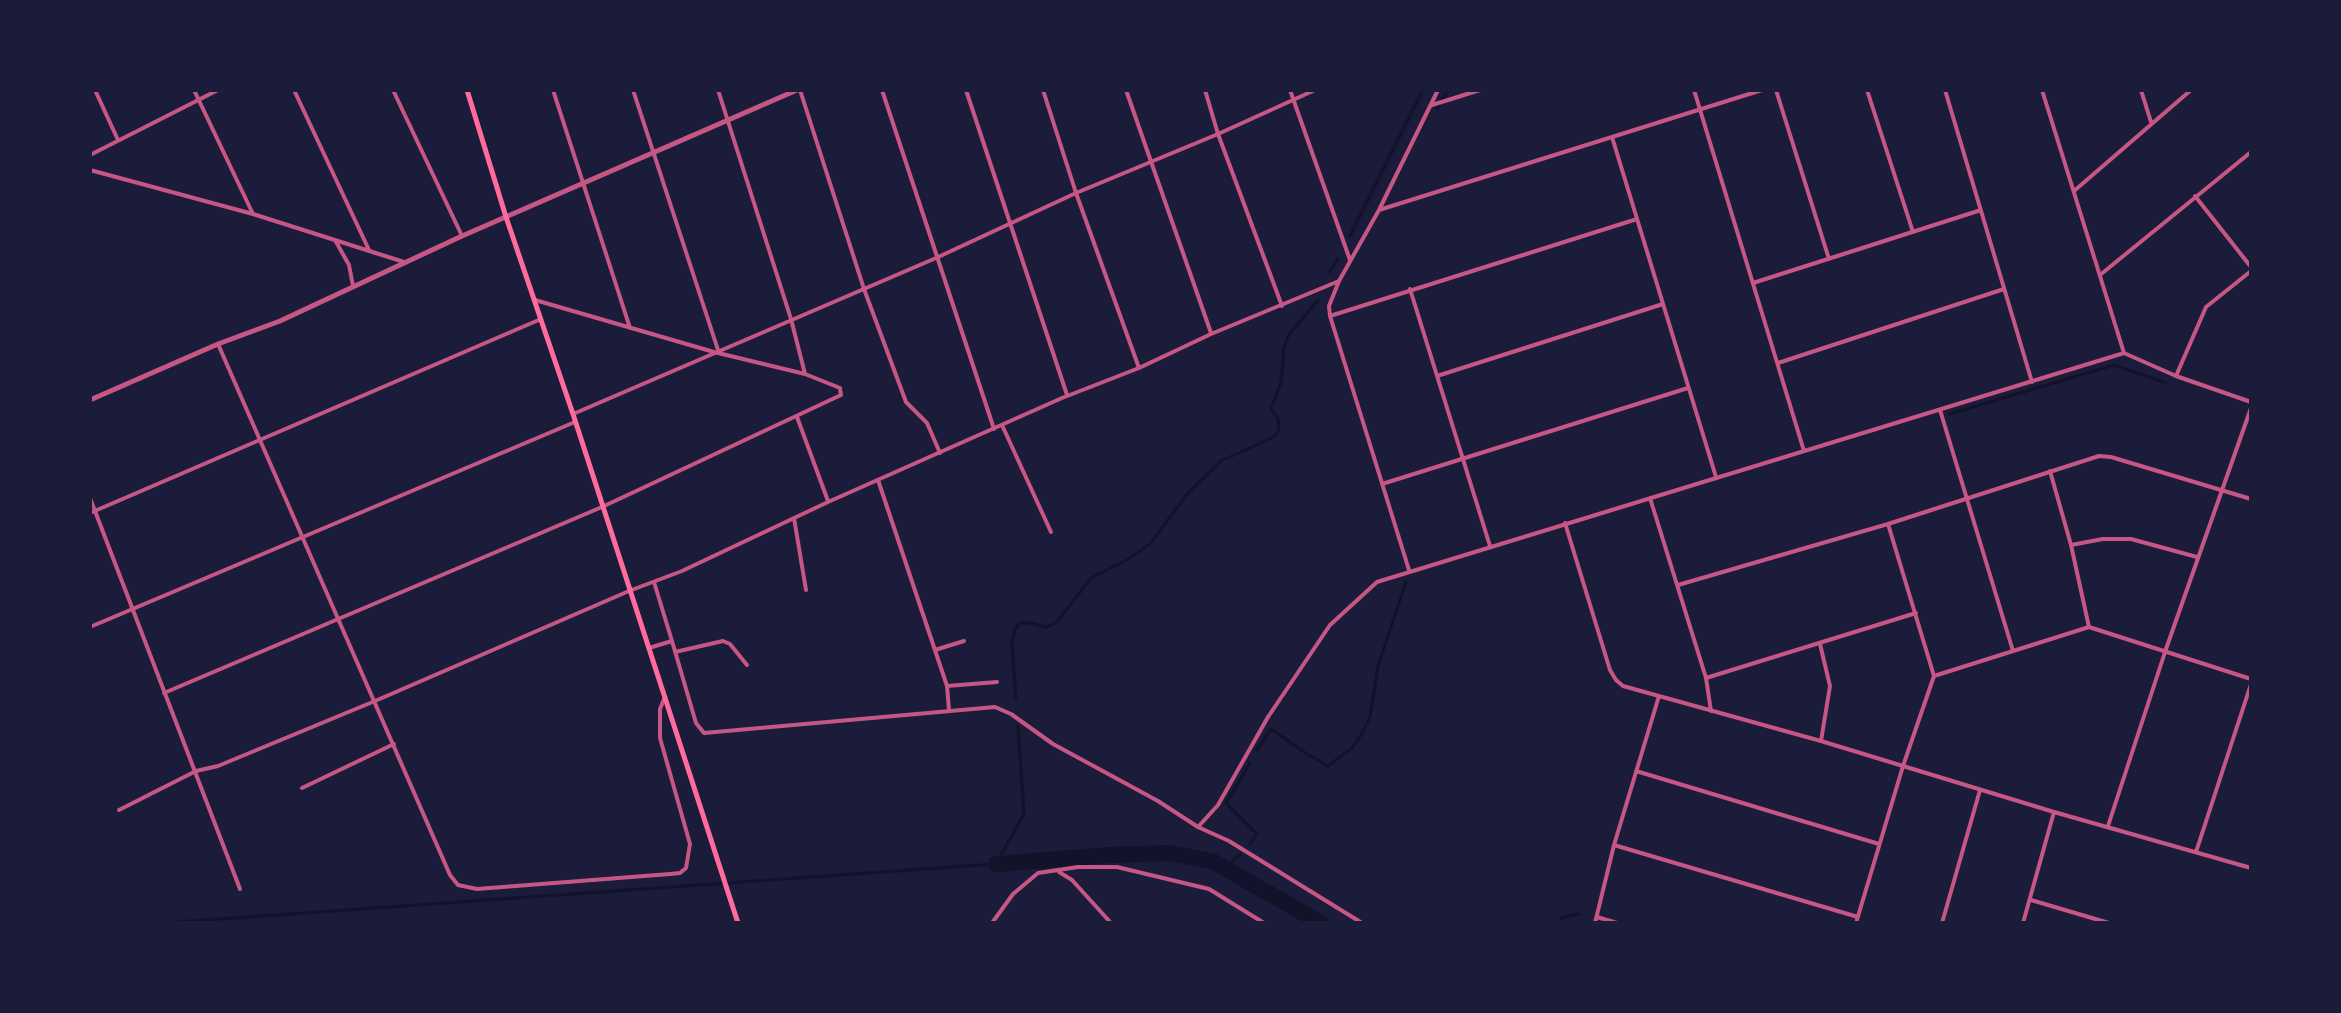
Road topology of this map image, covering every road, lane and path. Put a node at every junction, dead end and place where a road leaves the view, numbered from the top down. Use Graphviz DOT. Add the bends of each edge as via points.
graph roads {
  1 [pos="95,90"];
  2 [pos="194,90"];
  3 [pos="218,90"];
  4 [pos="294,90"];
  5 [pos="393,90"];
  6 [pos="467,90"];
  7 [pos="553,90"];
  8 [pos="633,90"];
  9 [pos="718,90"];
  10 [pos="798,90"];
  11 [pos="882,90"];
  12 [pos="966,90"];
  13 [pos="1043,90"];
  14 [pos="1126,90"];
  15 [pos="1205,90"];
  16 [pos="1290,90"];
  17 [pos="1315,90"];
  18 [pos="1438,90"];
  19 [pos="1480,90"];
  20 [pos="1694,90"];
  21 [pos="1762,90"];
  22 [pos="1776,90"];
  23 [pos="1867,90"];
  24 [pos="1945,90"];
  25 [pos="2042,90"];
  26 [pos="2141,90"];
  27 [pos="2191,90"];
  28 [pos="198,99"];
  29 [pos="1293,99"];
  30 [pos="1430,105"];
  31 [pos="1700,109"];
  32 [pos="728,121"];
  33 [pos="2151,122"];
  34 [pos="1218,134"];
  35 [pos="1612,137"];
  36 [pos="118,140"];
  37 [pos="2251,152"];
  38 [pos="654,153"];
  39 [pos="90,155"];
  40 [pos="1149,162"];
  41 [pos="90,170"];
  42 [pos="583,184"];
  43 [pos="2074,191"];
  44 [pos="1076,193"];
  45 [pos="2195,196"];
  46 [pos="1379,210"];
  47 [pos="1981,210"];
  48 [pos="253,214"];
  49 [pos="506,217"];
  50 [pos="1637,219"];
  51 [pos="1011,223"];
  52 [pos="1913,233"];
  53 [pos="462,236"];
  54 [pos="333,239"];
  55 [pos="369,250"];
  56 [pos="936,258"];
  57 [pos="1829,259"];
  58 [pos="1350,260"];
  59 [pos="406,262"];
  60 [pos="2251,269"];
  61 [pos="2100,275"];
  62 [pos="1339,281"];
  63 [pos="1753,283"];
  64 [pos="353,286"];
  65 [pos="864,289"];
  66 [pos="1410,289"];
  67 [pos="2004,289"];
  68 [pos="535,300"];
  69 [pos="1663,304"];
  70 [pos="1282,306"];
  71 [pos="1330,316"];
  72 [pos="541,319"];
  73 [pos="791,319"];
  74 [pos="630,328"];
  75 [pos="1211,334"];
  76 [pos="218,344"];
  77 [pos="716,351"];
  78 [pos="2124,353"];
  79 [pos="1777,363"];
  80 [pos="1139,368"];
  81 [pos="805,374"];
  82 [pos="1437,376"];
  83 [pos="2176,376"];
  84 [pos="2032,382"];
  85 [pos="1688,388"];
  86 [pos="1067,396"];
  87 [pos="90,400"];
  88 [pos="2251,402"];
  89 [pos="2251,408"];
  90 [pos="1940,410"];
  91 [pos="573,414"];
  92 [pos="797,417"];
  93 [pos="575,422"];
  94 [pos="1002,425"];
  95 [pos="994,429"];
  96 [pos="260,440"];
  97 [pos="1804,451"];
  98 [pos="940,453"];
  99 [pos="1463,458"];
  100 [pos="2050,471"];
  101 [pos="1716,477"];
  102 [pos="877,480"];
  103 [pos="1382,484"];
  104 [pos="2223,489"];
  105 [pos="90,498"];
  106 [pos="1650,498"];
  107 [pos="1966,498"];
  108 [pos="2251,499"];
  109 [pos="828,502"];
  110 [pos="602,507"];
  111 [pos="93,512"];
  112 [pos="794,518"];
  113 [pos="1565,523"];
  114 [pos="1888,524"];
  115 [pos="1051,532"];
  116 [pos="303,536"];
  117 [pos="2071,545"];
  118 [pos="1490,546"];
  119 [pos="2198,558"];
  120 [pos="1409,570"];
  121 [pos="654,581"];
  122 [pos="1678,585"];
  123 [pos="806,590"];
  124 [pos="629,591"];
  125 [pos="131,608"];
  126 [pos="1916,613"];
  127 [pos="341,620"];
  128 [pos="90,627"];
  129 [pos="2089,627"];
  130 [pos="672,641"];
  131 [pos="964,641"];
  132 [pos="1820,644"];
  133 [pos="649,648"];
  134 [pos="2166,649"];
  135 [pos="935,650"];
  136 [pos="2013,651"];
  137 [pos="675,652"];
  138 [pos="747,665"];
  139 [pos="1934,676"];
  140 [pos="1706,678"];
  141 [pos="2251,681"];
  142 [pos="997,682"];
  143 [pos="947,686"];
  144 [pos="164,693"];
  145 [pos="665,696"];
  146 [pos="1659,696"];
  147 [pos="375,701"];
  148 [pos="949,710"];
  149 [pos="1711,711"];
  150 [pos="1821,741"];
  151 [pos="394,744"];
  152 [pos="1903,766"];
  153 [pos="196,771"];
  154 [pos="1636,771"];
  155 [pos="302,788"];
  156 [pos="1980,790"];
  157 [pos="119,810"];
  158 [pos="2054,812"];
  159 [pos="2108,826"];
  160 [pos="1198,827"];
  161 [pos="1879,844"];
  162 [pos="1614,845"];
  163 [pos="2196,852"];
  164 [pos="2251,868"];
  165 [pos="1057,871"];
  166 [pos="240,889"];
  167 [pos="2030,900"];
  168 [pos="1596,920"];
  169 [pos="1857,920"];
  170 [pos="738,923"];
  171 [pos="992,923"];
  172 [pos="1111,923"];
  173 [pos="1264,923"];
  174 [pos="1362,923"];
  175 [pos="1617,923"];
  176 [pos="1942,923"];
  177 [pos="2023,923"];
  178 [pos="2107,923"];
  1 -- 36 [label="street"];
  2 -- 28 [label="street"];
  3 -- 28 [label="street"];
  4 -- 55 [label="street"];
  5 -- 53 [label="street"];
  6 -- 49 [label="main road"];
  7 -- 42 [label="street"];
  8 -- 38 [label="street"];
  9 -- 32 [label="street"];
  10 -- 32 [label="street"];
  10 -- 65 [label="street"];
  11 -- 56 [label="street"];
  12 -- 51 [label="street"];
  13 -- 44 [label="street"];
  14 -- 40 [label="street"];
  15 -- 34 [label="street"];
  16 -- 29 [label="street"];
  17 -- 29 [label="street"];
  18 -- 30 [label="street"];
  19 -- 30 [label="street"];
  20 -- 31 [label="street"];
  21 -- 31 [label="street"];
  22 -- 57 [label="street"];
  23 -- 52 [label="street"];
  24 -- 47 [label="street"];
  25 -- 43 [label="street"];
  26 -- 33 [label="street"];
  27 -- 33 [label="street"];
  28 -- 36 [label="street"];
  28 -- 48 [label="street"];
  29 -- 34 [label="street"];
  29 -- 58 [label="street"];
  30 -- 46 [label="street"];
  31 -- 35 [label="street"];
  31 -- 63 [label="street"];
  32 -- 38 [label="street"];
  32 -- 73 [label="street"];
  33 -- 43 [label="street"];
  34 -- 40 [label="street"];
  34 -- 70 [label="street"];
  35 -- 46 [label="street"];
  35 -- 50 [label="street"];
  36 -- 39 [label="street"];
  37 -- 45 [label="street"];
  38 -- 42 [label="street"];
  38 -- 77 [label="street"];
  40 -- 44 [label="street"];
  40 -- 75 [label="street"];
  41 -- 48 [label="street"];
  42 -- 49 [label="street"];
  42 -- 74 [label="street"];
  43 -- 61 [label="street"];
  44 -- 51 [label="street"];
  44 -- 80 [label="street"];
  45 -- 60 [label="street"];
  45 -- 61 [label="street"];
  46 -- 58 [label="street"];
  47 -- 52 [label="street"];
  47 -- 67 [label="street"];
  48 -- 54 [label="street"];
  49 -- 53 [label="street"];
  49 -- 68 [label="main road"];
  50 -- 66 [label="street"];
  50 -- 69 [label="street"];
  51 -- 56 [label="street"];
  51 -- 86 [label="street"];
  52 -- 57 [label="street"];
  53 -- 59 [label="street"];
  54 -- 55 [label="street"];
  54 -- 64 [label="street" via="349,265"];
  55 -- 59 [label="street"];
  56 -- 65 [label="street"];
  56 -- 95 [label="street"];
  57 -- 63 [label="street"];
  58 -- 62 [label="street"];
  59 -- 64 [label="street"];
  60 -- 83 [label="street" via="2206,307"];
  61 -- 78 [label="street"];
  62 -- 70 [label="street"];
  62 -- 71 [label="street"];
  63 -- 79 [label="street"];
  64 -- 76 [label="street"];
  65 -- 73 [label="street"];
  65 -- 98 [label="street" via="906,402 927,423"];
  66 -- 71 [label="street"];
  66 -- 82 [label="street"];
  67 -- 79 [label="street"];
  67 -- 84 [label="street"];
  68 -- 72 [label="main road"];
  68 -- 74 [label="street"];
  69 -- 82 [label="street"];
  69 -- 85 [label="street"];
  70 -- 75 [label="street"];
  71 -- 103 [label="street"];
  72 -- 91 [label="main road"];
  72 -- 96 [label="street"];
  73 -- 77 [label="street"];
  73 -- 81 [label="street"];
  74 -- 77 [label="street"];
  75 -- 80 [label="street"];
  76 -- 87 [label="street"];
  76 -- 96 [label="street"];
  77 -- 81 [label="street"];
  77 -- 91 [label="street"];
  78 -- 83 [label="street"];
  78 -- 84 [label="street"];
  79 -- 97 [label="street"];
  80 -- 86 [label="street"];
  81 -- 92 [label="street" via="842,392"];
  82 -- 99 [label="street"];
  83 -- 88 [label="street"];
  84 -- 90 [label="street"];
  85 -- 99 [label="street"];
  85 -- 101 [label="street"];
  86 -- 94 [label="street"];
  89 -- 104 [label="street"];
  90 -- 97 [label="street"];
  90 -- 107 [label="street"];
  91 -- 93 [label="main road"];
  92 -- 109 [label="street"];
  92 -- 110 [label="street"];
  93 -- 110 [label="main road"];
  93 -- 116 [label="street"];
  94 -- 95 [label="street"];
  94 -- 115 [label="street"];
  95 -- 98 [label="street"];
  96 -- 111 [label="street"];
  96 -- 116 [label="street"];
  97 -- 101 [label="street"];
  98 -- 102 [label="street"];
  99 -- 103 [label="street"];
  99 -- 118 [label="street"];
  100 -- 104 [label="street" via="2111,457"];
  100 -- 107 [label="street"];
  100 -- 117 [label="street"];
  101 -- 106 [label="street"];
  102 -- 109 [label="street"];
  102 -- 135 [label="street"];
  103 -- 120 [label="street"];
  104 -- 108 [label="street"];
  104 -- 119 [label="street"];
  105 -- 111 [label="street"];
  106 -- 113 [label="street"];
  106 -- 122 [label="street"];
  107 -- 114 [label="street"];
  107 -- 136 [label="street"];
  109 -- 112 [label="street"];
  110 -- 124 [label="main road"];
  110 -- 127 [label="street"];
  111 -- 125 [label="street"];
  112 -- 121 [label="street"];
  112 -- 123 [label="street"];
  113 -- 118 [label="street"];
  113 -- 146 [label="street" via="1610,670 1623,686"];
  114 -- 122 [label="street"];
  114 -- 126 [label="street"];
  116 -- 125 [label="street"];
  116 -- 127 [label="street"];
  117 -- 119 [label="street" via="2131,539"];
  117 -- 129 [label="street"];
  118 -- 120 [label="street"];
  119 -- 134 [label="street"];
  120 -- 160 [label="street" via="1377,582 1330,625 1268,717 1218,805"];
  121 -- 124 [label="street"];
  121 -- 130 [label="street"];
  122 -- 140 [label="street"];
  124 -- 133 [label="main road"];
  124 -- 147 [label="street"];
  125 -- 128 [label="street"];
  125 -- 144 [label="street"];
  126 -- 132 [label="street"];
  126 -- 139 [label="street"];
  127 -- 144 [label="street"];
  127 -- 147 [label="street"];
  129 -- 134 [label="street"];
  129 -- 136 [label="street"];
  130 -- 133 [label="street"];
  130 -- 137 [label="street"];
  131 -- 135 [label="street"];
  132 -- 140 [label="street"];
  132 -- 150 [label="street" via="1830,686"];
  133 -- 145 [label="main road"];
  134 -- 141 [label="street"];
  134 -- 159 [label="street"];
  135 -- 143 [label="street"];
  136 -- 139 [label="street"];
  137 -- 138 [label="street" via="723,641"];
  137 -- 148 [label="street" via="696,723 704,733"];
  139 -- 152 [label="street"];
  140 -- 149 [label="street"];
  141 -- 163 [label="street"];
  142 -- 143 [label="street"];
  143 -- 148 [label="street"];
  144 -- 153 [label="street"];
  145 -- 151 [label="street" via="660,738 690,844 686,868 680,873 477,889 458,885"];
  145 -- 170 [label="main road"];
  146 -- 149 [label="street"];
  146 -- 154 [label="street"];
  147 -- 151 [label="street"];
  147 -- 153 [label="street"];
  148 -- 160 [label="street" via="995,707 1011,714"];
  149 -- 150 [label="street"];
  150 -- 152 [label="street"];
  151 -- 155 [label="street"];
  152 -- 156 [label="street"];
  152 -- 161 [label="street"];
  153 -- 157 [label="street"];
  153 -- 166 [label="street"];
  154 -- 161 [label="street"];
  154 -- 162 [label="street"];
  156 -- 158 [label="street"];
  156 -- 176 [label="street"];
  158 -- 159 [label="street"];
  158 -- 167 [label="street"];
  159 -- 163 [label="street"];
  160 -- 174 [label="street"];
  161 -- 169 [label="street"];
  162 -- 168 [label="street"];
  162 -- 169 [label="street"];
  163 -- 164 [label="street"];
  165 -- 171 [label="street" via="1027,880"];
  165 -- 172 [label="street"];
  165 -- 173 [label="street" via="1117,867 1185,881 1209,889"];
  167 -- 177 [label="street"];
  167 -- 178 [label="street"];
  168 -- 175 [label="street"];
}
